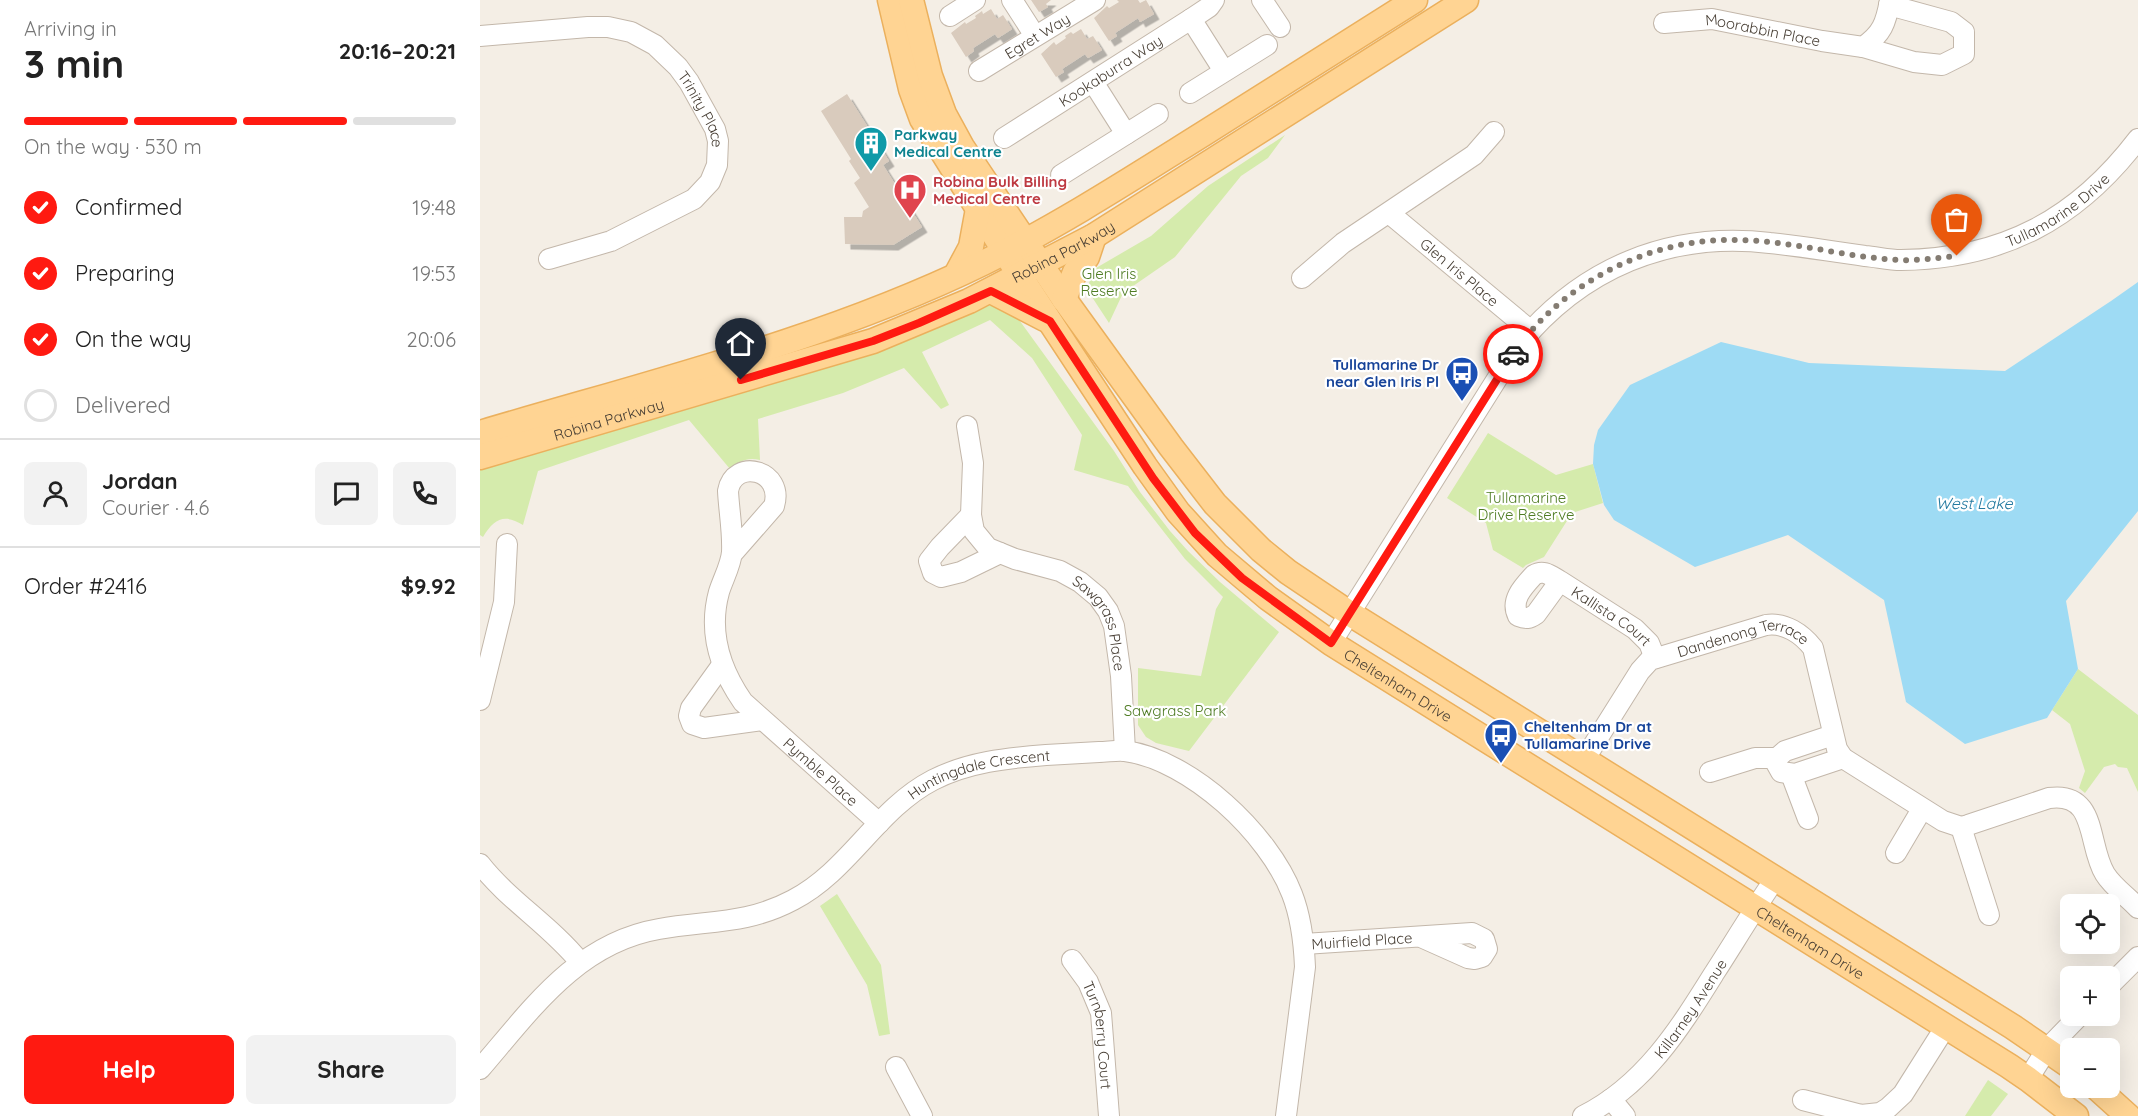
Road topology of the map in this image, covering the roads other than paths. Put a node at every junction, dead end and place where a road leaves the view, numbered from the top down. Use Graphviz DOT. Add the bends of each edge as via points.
graph roads {
  1 [pos="890,0"];
  2 [pos="910,0"];
  3 [pos="975,0"];
  4 [pos="1012,0"];
  5 [pos="1095,0"];
  6 [pos="1214,0"];
  7 [pos="1262,0"];
  8 [pos="1415,0"];
  9 [pos="1466,0"];
  10 [pos="1889,2"];
  11 [pos="951,15"];
  12 [pos="1191,19"];
  13 [pos="1664,24"];
  14 [pos="1280,27"];
  15 [pos="480,36"];
  16 [pos="1035,36"];
  17 [pos="1266,45"];
  18 [pos="1863,47"];
  19 [pos="979,71"];
  20 [pos="1224,71"];
  21 [pos="1092,82"];
  22 [pos="1190,93"];
  23 [pos="1158,114"];
  24 [pos="1494,132"];
  25 [pos="1126,134"];
  26 [pos="1004,138"];
  27 [pos="2138,139"];
  28 [pos="1060,175"];
  29 [pos="988,207"];
  30 [pos="1389,213"];
  31 [pos="1057,224"];
  32 [pos="1094,236"];
  33 [pos="1014,247"];
  34 [pos="549,259"];
  35 [pos="1030,270"];
  36 [pos="956,275"];
  37 [pos="1302,278"];
  38 [pos="991,291"];
  39 [pos="1064,299"];
  40 [pos="1050,321"];
  41 [pos="1531,331"];
  42 [pos="967,426"];
  43 [pos="480,433"];
  44 [pos="480,457"];
  45 [pos="971,515"];
  46 [pos="507,544"];
  47 [pos="732,554"];
  48 [pos="1000,554"];
  49 [pos="1560,581"];
  50 [pos="1349,613"];
  51 [pos="1331,643"];
  52 [pos="1655,658"];
  53 [pos="722,665"];
  54 [pos="480,700"];
  55 [pos="762,720"];
  56 [pos="1833,735"];
  57 [pos="1125,750"];
  58 [pos="1776,758"];
  59 [pos="1843,758"];
  60 [pos="1584,760"];
  61 [pos="1710,771"];
  62 [pos="1791,774"];
  63 [pos="1922,809"];
  64 [pos="1808,819"];
  65 [pos="879,823"];
  66 [pos="1961,827"];
  67 [pos="1896,853"];
  68 [pos="480,864"];
  69 [pos="1774,879"];
  70 [pos="1755,907"];
  71 [pos="2138,908"];
  72 [pos="1989,915"];
  73 [pos="1420,937"];
  74 [pos="1304,944"];
  75 [pos="2138,957"];
  76 [pos="1072,960"];
  77 [pos="580,962"];
  78 [pos="2120,975"];
  79 [pos="1946,1026"];
  80 [pos="2069,1026"];
  81 [pos="2047,1049"];
  82 [pos="2060,1059"];
  83 [pos="896,1067"];
  84 [pos="480,1069"];
  85 [pos="2028,1079"];
  86 [pos="2108,1098"];
  87 [pos="1611,1099"];
  88 [pos="1803,1100"];
  89 [pos="922,1116"];
  90 [pos="1109,1116"];
  91 [pos="1286,1116"];
  92 [pos="1583,1116"];
  93 [pos="1625,1116"];
  94 [pos="2076,1116"];
  95 [pos="2128,1116"];
  1 -- 29 [label="main road, Cheltenham Drive" via="922,119"];
  2 -- 29 [label="main road, Cheltenham Drive" via="937,98"];
  3 -- 11 [label="street"];
  4 -- 16 [label="street"];
  5 -- 16 [label="street, Egret Way"];
  6 -- 12 [label="street, Kookaburra Way"];
  7 -- 14 [label="street"];
  8 -- 31 [label="main road, Robina Parkway"];
  9 -- 32 [label="main road, Robina Parkway"];
  10 -- 18 [label="street, Moorabbin Place" via="1885,24 1878,36"];
  10 -- 18 [label="street, Moorabbin Place" via="1950,22 1964,32 1964,54 1942,65 1914,62"];
  12 -- 20 [label="street"];
  12 -- 21 [label="street, Kookaburra Way"];
  13 -- 18 [label="street, Moorabbin Place" via="1712,19"];
  15 -- 34 [label="street, Trinity Place" via="588,27 631,32 656,45 678,67 715,129 717,165 710,182 694,199 611,241"];
  16 -- 19 [label="street, Egret Way"];
  17 -- 20 [label="street"];
  20 -- 22 [label="street"];
  21 -- 25 [label="street"];
  21 -- 26 [label="street, Kookaburra Way"];
  23 -- 25 [label="street"];
  24 -- 30 [label="street" via="1474,155"];
  25 -- 28 [label="street"];
  27 -- 41 [label="street, Tullamarine Drive" via="2119,164 2083,198 2050,222 2000,245 1957,256 1898,260 1740,240 1682,244 1625,262 1584,284"];
  29 -- 31 [label="main road"];
  29 -- 33 [label="main road, Cheltenham Drive"];
  29 -- 36 [label="main road"];
  30 -- 37 [label="street" via="1342,243"];
  30 -- 41 [label="street, Glen Iris Place"];
  31 -- 33 [label="main road, Robina Parkway"];
  32 -- 35 [label="main road, Robina Parkway"];
  32 -- 39 [label="main road" via="1088,257 1075,272"];
  33 -- 35 [label="main road, Cheltenham Drive"];
  33 -- 36 [label="main road, Robina Parkway"];
  35 -- 38 [label="main road, Robina Parkway"];
  35 -- 39 [label="main road, Cheltenham Drive"];
  35 -- 40 [label="main road, Cheltenham Drive"];
  36 -- 43 [label="main road, Robina Parkway" via="836,325"];
  38 -- 40 [label="main road"];
  38 -- 44 [label="main road, Robina Parkway" via="873,341"];
  39 -- 50 [label="main road, Cheltenham Drive" via="1215,504 1288,572"];
  40 -- 51 [label="main road, Cheltenham Drive" via="1150,474 1195,533 1251,585"];
  41 -- 50 [label="street, Tullamarine Drive" via="1505,365"];
  42 -- 45 [label="street, Sawgrass Place" via="973,463"];
  45 -- 48 [label="street, Sawgrass Place" via="974,531 988,548"];
  45 -- 48 [label="street" via="929,561 933,573 941,577 961,572"];
  46 -- 54 [label="street" via="504,602"];
  47 -- 53 [label="street, Pymble Place" via="714,620"];
  48 -- 57 [label="street, Sawgrass Place" via="1060,571 1080,582 1108,611 1121,676"];
  49 -- 52 [label="street, Kallista Court" via="1635,629 1649,643"];
  50 -- 51 [label="street, Tullamarine Drive"];
  50 -- 60 [label="main road, Cheltenham Drive"];
  51 -- 70 [label="main road, Cheltenham Drive"];
  52 -- 56 [label="street, Dandenong Terrace" via="1766,625 1793,630 1808,641 1816,655"];
  52 -- 60 [label="street, Dandenong Terrace" via="1643,667"];
  53 -- 55 [label="street, Pymble Place" via="743,702"];
  53 -- 55 [label="street" via="691,708 692,724 704,728"];
  55 -- 65 [label="street, Pymble Place"];
  56 -- 58 [label="street" via="1785,751"];
  56 -- 59 [label="street, Dandenong Terrace"];
  57 -- 65 [label="street, Huntingdale Crescent" via="1015,757 967,766 931,781"];
  57 -- 74 [label="street, Huntingdale Crescent" via="1191,776 1259,839 1293,895"];
  58 -- 61 [label="street" via="1755,758"];
  58 -- 62 [label="street" via="1781,772"];
  59 -- 62 [label="street"];
  59 -- 63 [label="street"];
  60 -- 69 [label="main road, Cheltenham Drive"];
  62 -- 64 [label="street"];
  63 -- 66 [label="street"];
  63 -- 67 [label="street"];
  65 -- 77 [label="street, Huntingdale Crescent" via="833,872 805,894 766,913 742,920 634,934"];
  66 -- 71 [label="street" via="2049,798 2072,799 2085,812 2106,876"];
  66 -- 72 [label="street"];
  68 -- 77 [label="street"];
  69 -- 70 [label="street, Killarney Avenue"];
  69 -- 81 [label="main road, Cheltenham Drive"];
  70 -- 79 [label="main road, Cheltenham Drive"];
  70 -- 87 [label="street, Killarney Avenue" via="1665,1048"];
  73 -- 74 [label="street, Muirfield Place"];
  74 -- 91 [label="street, Huntingdale Crescent" via="1305,967"];
  75 -- 78 [label="street"];
  76 -- 90 [label="street, Turnberry Court" via="1088,982 1101,1013"];
  77 -- 84 [label="street, Huntingdale Crescent" via="548,990"];
  79 -- 85 [label="main road, Cheltenham Drive"];
  79 -- 88 [label="street" via="1903,1094 1880,1113 1862,1115"];
  80 -- 81 [label="street"];
  81 -- 82 [label="main road, Cheltenham Drive"];
  81 -- 85 [label="street"];
  83 -- 89 [label="street"];
  85 -- 94 [label="main road, Cheltenham Drive"];
  86 -- 95 [label="main road"];
  87 -- 92 [label="street, Killarney Avenue"];
  87 -- 93 [label="street"];
}
